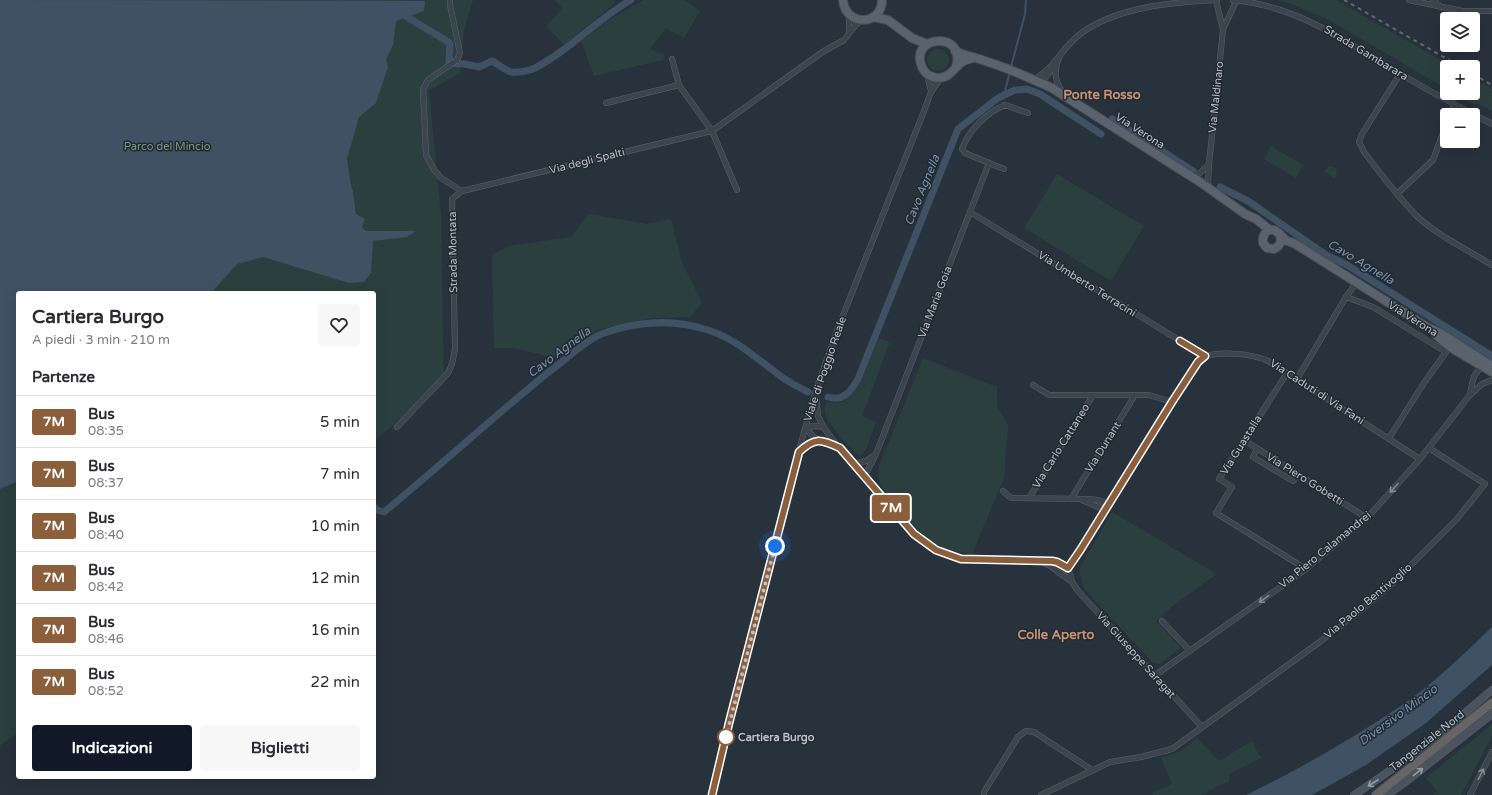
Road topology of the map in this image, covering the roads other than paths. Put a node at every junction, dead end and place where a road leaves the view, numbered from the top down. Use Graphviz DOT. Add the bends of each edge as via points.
graph roads {
  1 [pos="450,0"];
  2 [pos="1216,0"];
  3 [pos="1234,0"];
  4 [pos="1237,0"];
  5 [pos="1414,0"];
  6 [pos="1433,0"];
  7 [pos="843,1"];
  8 [pos="881,3"];
  9 [pos="1442,7"];
  10 [pos="1492,11"];
  11 [pos="848,13"];
  12 [pos="873,17"];
  13 [pos="862,20"];
  14 [pos="888,20"];
  15 [pos="1223,30"];
  16 [pos="849,33"];
  17 [pos="912,38"];
  18 [pos="927,44"];
  19 [pos="955,51"];
  20 [pos="921,53"];
  21 [pos="1060,56"];
  22 [pos="974,58"];
  23 [pos="672,59"];
  24 [pos="1058,62"];
  25 [pos="956,67"];
  26 [pos="927,73"];
  27 [pos="1400,74"];
  28 [pos="942,77"];
  29 [pos="1036,81"];
  30 [pos="679,86"];
  31 [pos="931,92"];
  32 [pos="1067,97"];
  33 [pos="606,103"];
  34 [pos="1454,104"];
  35 [pos="1453,108"];
  36 [pos="1028,113"];
  37 [pos="1492,124"];
  38 [pos="712,131"];
  39 [pos="1440,141"];
  40 [pos="990,163"];
  41 [pos="1209,164"];
  42 [pos="1004,169"];
  43 [pos="1190,176"];
  44 [pos="737,190"];
  45 [pos="1210,190"];
  46 [pos="462,191"];
  47 [pos="1398,193"];
  48 [pos="970,212"];
  49 [pos="1245,214"];
  50 [pos="1270,230"];
  51 [pos="1263,236"];
  52 [pos="1280,236"];
  53 [pos="1277,248"];
  54 [pos="1306,252"];
  55 [pos="1492,265"];
  56 [pos="1356,283"];
  57 [pos="1346,297"];
  58 [pos="1427,327"];
  59 [pos="1205,356"];
  60 [pos="1471,359"];
  61 [pos="1490,369"];
  62 [pos="1287,373"];
  63 [pos="1297,379"];
  64 [pos="1492,380"];
  65 [pos="1472,383"];
  66 [pos="1484,383"];
  67 [pos="1033,385"];
  68 [pos="816,390"];
  69 [pos="1093,395"];
  70 [pos="1135,395"];
  71 [pos="1470,396"];
  72 [pos="1172,402"];
  73 [pos="806,426"];
  74 [pos="397,427"];
  75 [pos="824,428"];
  76 [pos="1389,438"];
  77 [pos="818,440"];
  78 [pos="1244,440"];
  79 [pos="840,448"];
  80 [pos="1429,448"];
  81 [pos="1257,449"];
  82 [pos="799,452"];
  83 [pos="876,454"];
  84 [pos="1420,459"];
  85 [pos="853,464"];
  86 [pos="1298,474"];
  87 [pos="864,477"];
  88 [pos="1003,491"];
  89 [pos="1029,498"];
  90 [pos="1080,498"];
  91 [pos="1071,499"];
  92 [pos="1108,504"];
  93 [pos="1105,510"];
  94 [pos="1367,518"];
  95 [pos="1041,561"];
  96 [pos="1048,565"];
  97 [pos="1068,568"];
  98 [pos="1306,569"];
  99 [pos="1072,582"];
  100 [pos="1162,621"];
  101 [pos="1190,652"];
  102 [pos="1154,676"];
  103 [pos="1492,690"];
  104 [pos="1492,704"];
  105 [pos="1492,714"];
  106 [pos="1202,727"];
  107 [pos="1492,752"];
  108 [pos="1092,770"];
  109 [pos="712,795"];
  110 [pos="984,795"];
  111 [pos="1040,795"];
  112 [pos="1354,795"];
  113 [pos="1376,795"];
  114 [pos="1387,795"];
  115 [pos="1470,795"];
  1 -- 46 [label="street" via="460,53 457,60 428,80 423,89 426,155 441,178"];
  2 -- 15 [label="street, Via Maldinaro"];
  2 -- 21 [label="street" via="1172,4 1118,14 1078,35"];
  3 -- 4 [label="street, Strada Gambarara"];
  4 -- 15 [label="street, Via Maldinaro"];
  4 -- 27 [label="street, Strada Gambarara" via="1285,10 1314,22"];
  5 -- 9 [label="street"];
  6 -- 9 [label="street"];
  7 -- 11 [label="main road"];
  8 -- 12 [label="main road"];
  8 -- 14 [label="main road"];
  9 -- 10 [label="street" via="1477,12"];
  11 -- 13 [label="main road"];
  11 -- 16 [label="street"];
  12 -- 13 [label="main road"];
  12 -- 14 [label="main road"];
  13 -- 16 [label="street, Via degli Spalti"];
  14 -- 17 [label="main road"];
  15 -- 41 [label="street, Via Maldinaro"];
  16 -- 38 [label="street, Via degli Spalti" via="844,40 824,50"];
  17 -- 18 [label="main road"];
  17 -- 20 [label="main road"];
  18 -- 19 [label="main road" via="942,40"];
  18 -- 20 [label="main road"];
  19 -- 22 [label="main road, Via Verona"];
  19 -- 25 [label="main road"];
  20 -- 26 [label="main road" via="920,63"];
  21 -- 24 [label="street"];
  21 -- 29 [label="street"];
  22 -- 25 [label="main road"];
  22 -- 29 [label="main road, Via Verona"];
  23 -- 30 [label="street"];
  24 -- 29 [label="street" via="1045,78"];
  24 -- 32 [label="street" via="1057,81"];
  25 -- 28 [label="main road" via="947,76"];
  26 -- 28 [label="main road" via="933,77"];
  26 -- 31 [label="street"];
  27 -- 34 [label="street, Strada Gambarara"];
  27 -- 47 [label="street" via="1359,142 1364,152"];
  28 -- 31 [label="street, Viale di Poggio Reale"];
  29 -- 32 [label="main road, Via Verona"];
  30 -- 33 [label="street"];
  30 -- 38 [label="street"];
  31 -- 68 [label="street, Viale di Poggio Reale"];
  32 -- 43 [label="main road, Via Verona"];
  34 -- 35 [label="street"];
  34 -- 37 [label="street, Strada Gambarara"];
  36 -- 40 [label="street" via="1005,105 970,132 962,149 965,153"];
  38 -- 44 [label="street"];
  38 -- 46 [label="street, Via degli Spalti"];
  39 -- 47 [label="street" via="1433,160"];
  40 -- 42 [label="street"];
  40 -- 48 [label="street, Via Maria Goia"];
  41 -- 43 [label="street" via="1200,173"];
  41 -- 45 [label="street, Via Maldinaro"];
  43 -- 45 [label="main road, Via Verona"];
  45 -- 49 [label="main road, Via Verona"];
  46 -- 74 [label="street, Strada Montata" via="452,199 455,349 452,364 448,373"];
  47 -- 55 [label="street" via="1420,219"];
  48 -- 59 [label="street, Via Umberto Terracini"];
  48 -- 83 [label="street, Via Maria Goia"];
  49 -- 50 [label="main road, Via Verona"];
  49 -- 51 [label="main road, Via Verona" via="1258,226"];
  50 -- 51 [label="main road"];
  50 -- 52 [label="main road, Via Verona"];
  51 -- 53 [label="main road, Via Verona" via="1264,246"];
  52 -- 53 [label="main road" via="1281,242"];
  52 -- 54 [label="main road, Via Verona"];
  53 -- 54 [label="main road, Via Verona" via="1291,247"];
  54 -- 56 [label="main road, Via Verona"];
  56 -- 57 [label="street"];
  56 -- 58 [label="main road, Via Verona"];
  57 -- 63 [label="street"];
  57 -- 76 [label="street, Via Verona" via="1373,307 1446,352"];
  58 -- 60 [label="main road, Via Verona" via="1445,343"];
  58 -- 61 [label="main road, Via Verona" via="1448,338"];
  59 -- 62 [label="street, Via Caduti di Via Fani" via="1256,356"];
  59 -- 72 [label="street" via="1198,362"];
  60 -- 61 [label="main road, Via Verona"];
  60 -- 65 [label="street, Via Piero Calamandrei" via="1474,369"];
  61 -- 65 [label="street, Via Piero Calamandrei" via="1477,371"];
  61 -- 66 [label="street, Via Piero Calamandrei"];
  62 -- 63 [label="street, Via Caduti di Via Fani"];
  62 -- 78 [label="street, Via Guastalla"];
  63 -- 76 [label="street, Via Caduti di Via Fani"];
  64 -- 66 [label="street, Via Piero Calamandrei"];
  65 -- 71 [label="street, Via Piero Calamandrei"];
  66 -- 71 [label="street, Via Piero Calamandrei"];
  67 -- 69 [label="street" via="1049,395"];
  68 -- 73 [label="street, Viale di Poggio Reale"];
  68 -- 75 [label="street, Via Giuseppe Saragat" via="817,410"];
  69 -- 70 [label="street"];
  69 -- 89 [label="street, Via Carlo Cattaneo"];
  70 -- 72 [label="street" via="1149,395"];
  70 -- 91 [label="street, Via Dunant"];
  71 -- 80 [label="street, Via Piero Calamandrei"];
  72 -- 92 [label="street"];
  73 -- 75 [label="street"];
  73 -- 77 [label="street" via="809,433"];
  73 -- 82 [label="street, Viale di Poggio Reale"];
  75 -- 79 [label="street, Via Giuseppe Saragat"];
  76 -- 84 [label="street, Via Caduti di Via Fani"];
  77 -- 79 [label="street"];
  77 -- 82 [label="street"];
  78 -- 81 [label="street, Via Piero Gobetti"];
  78 -- 98 [label="street, Via Guastalla" via="1220,479 1232,487 1216,513"];
  79 -- 85 [label="street, Via Giuseppe Saragat"];
  80 -- 84 [label="street, Via Piero Calamandrei"];
  80 -- 106 [label="street, Via Paolo Bentivoglio" via="1485,484 1457,519 1394,582 1320,641"];
  81 -- 86 [label="street, Via Piero Gobetti"];
  81 -- 86 [label="street" via="1252,457 1293,482"];
  82 -- 109 [label="street, Viale di Poggio Reale"];
  83 -- 85 [label="street" via="866,461"];
  83 -- 87 [label="street, Via Maria Goia"];
  84 -- 94 [label="street, Via Piero Calamandrei, one-way"];
  85 -- 87 [label="street, Via Giuseppe Saragat"];
  86 -- 94 [label="street, Via Piero Gobetti"];
  87 -- 95 [label="street, Via Giuseppe Saragat" via="914,534 936,550 961,559"];
  88 -- 89 [label="street" via="1011,498"];
  89 -- 91 [label="street"];
  90 -- 91 [label="street"];
  90 -- 92 [label="street"];
  90 -- 93 [label="street"];
  92 -- 93 [label="street"];
  93 -- 97 [label="street"];
  94 -- 98 [label="street, Via Piero Calamandrei"];
  95 -- 96 [label="street, Via Giuseppe Saragat"];
  95 -- 97 [label="street, Via Giuseppe Saragat" via="1057,562"];
  96 -- 97 [label="street, Via Giuseppe Saragat" via="1056,565 1066,570"];
  96 -- 99 [label="street, Via Giuseppe Saragat"];
  97 -- 99 [label="street, Via Giuseppe Saragat"];
  98 -- 101 [label="street, Via Piero Calamandrei, one-way"];
  99 -- 102 [label="street, Via Giuseppe Saragat"];
  100 -- 101 [label="street"];
  101 -- 102 [label="street, Via Piero Calamandrei"];
  102 -- 106 [label="street, Via Giuseppe Saragat"];
  103 -- 112 [label="main road, one-way" via="1449,727"];
  104 -- 113 [label="highway, Tangenziale Nord"];
  114 -- 105 [label="main road, one-way"];
  106 -- 108 [label="street" via="1172,749 1110,762"];
  115 -- 107 [label="street, one-way"];
  108 -- 110 [label="street" via="1034,732 1026,731 1018,736"];
  108 -- 111 [label="street"];
}
